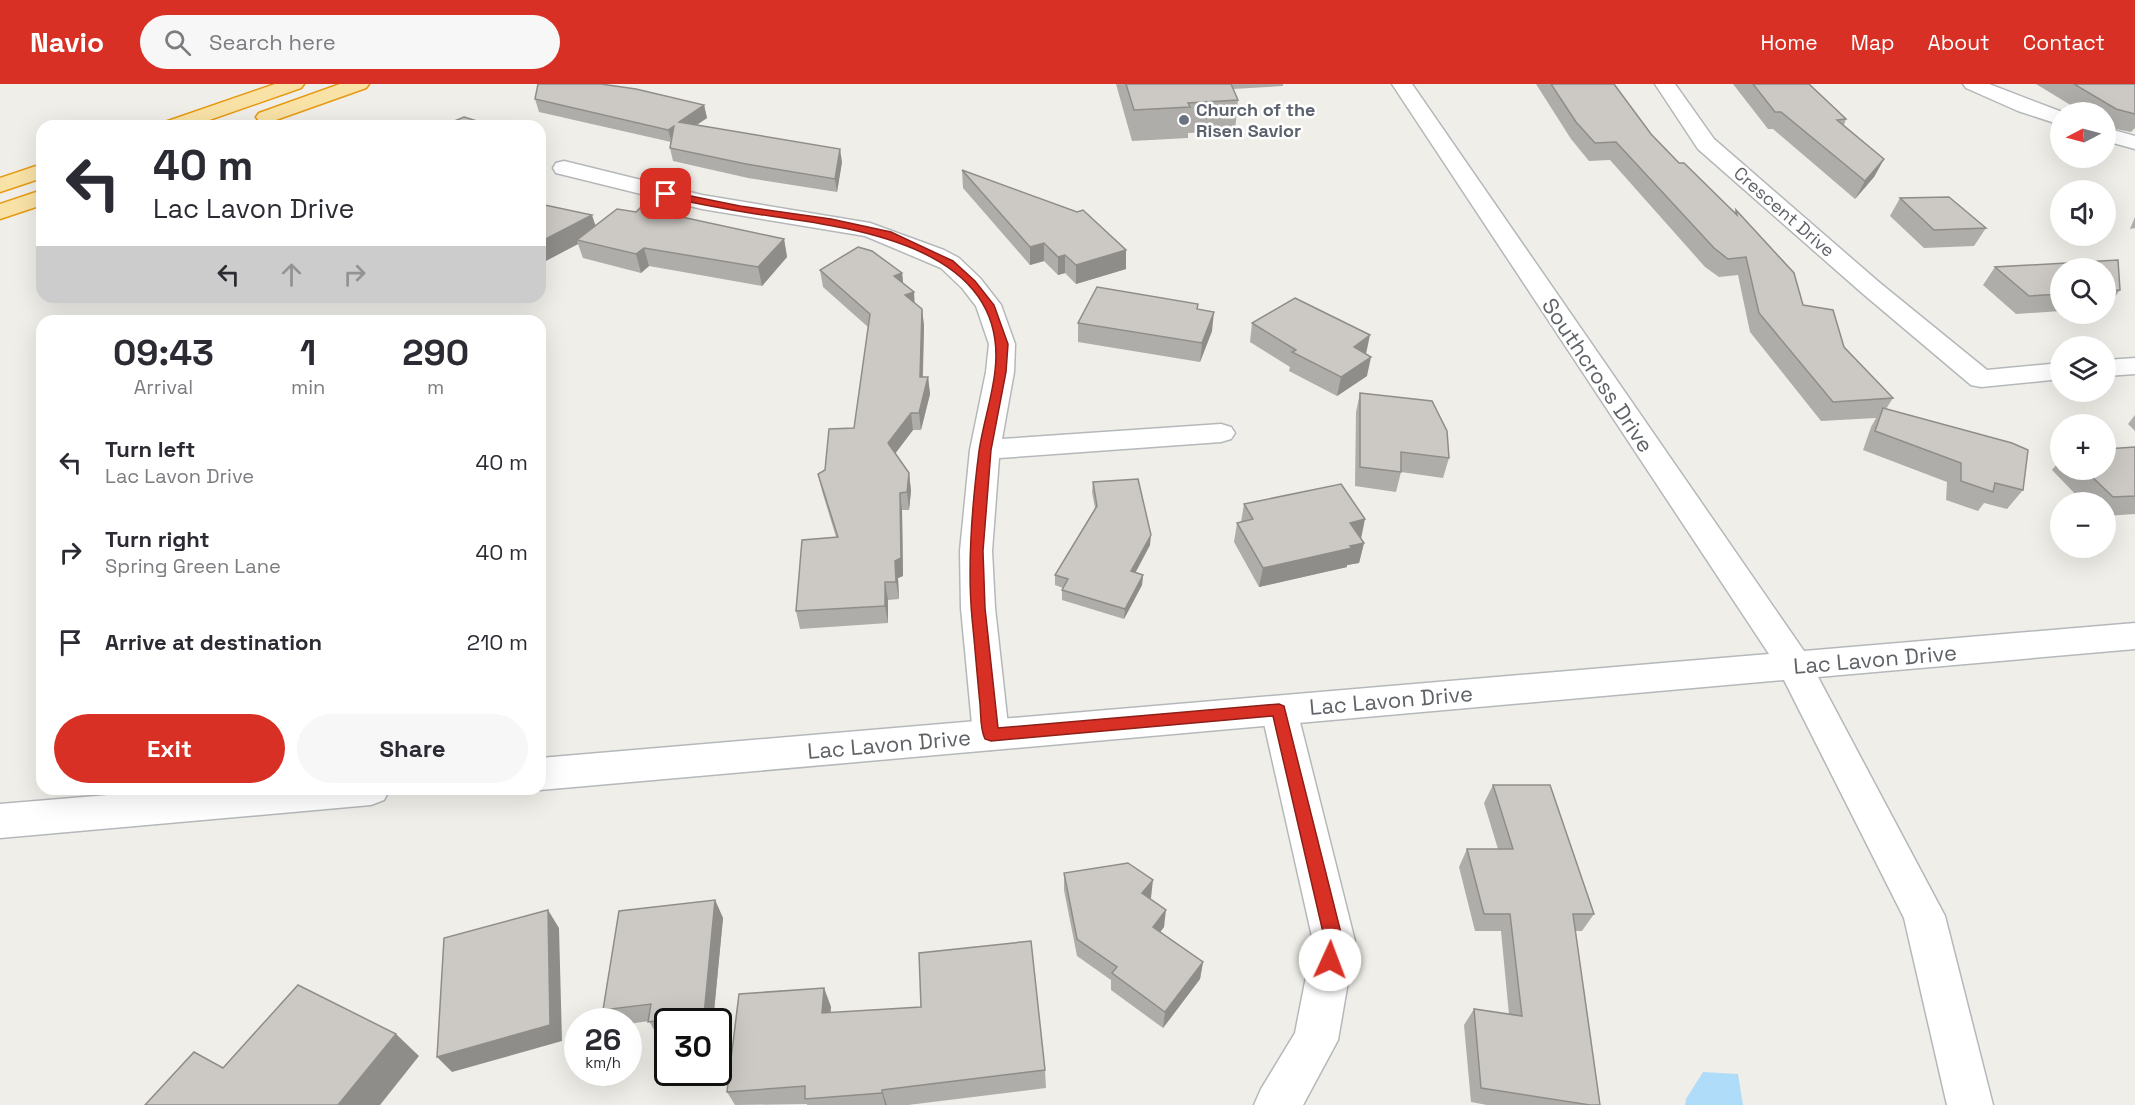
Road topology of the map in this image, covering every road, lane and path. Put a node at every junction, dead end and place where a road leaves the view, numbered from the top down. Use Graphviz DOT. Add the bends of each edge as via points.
graph roads {
  1 [pos="294,84"];
  2 [pos="359,84"];
  3 [pos="1402,84"];
  4 [pos="1665,84"];
  5 [pos="1973,84"];
  6 [pos="2050,115"];
  7 [pos="189,120"];
  8 [pos="259,120"];
  9 [pos="2116,137"];
  10 [pos="2135,143"];
  11 [pos="564,168"];
  12 [pos="36,173"];
  13 [pos="0,185"];
  14 [pos="36,199"];
  15 [pos="0,212"];
  16 [pos="2135,366"];
  17 [pos="2116,367"];
  18 [pos="2050,372"];
  19 [pos="1221,433"];
  20 [pos="985,450"];
  21 [pos="2135,636"];
  22 [pos="1795,666"];
  23 [pos="1279,710"];
  24 [pos="991,735"];
  25 [pos="546,773"];
  26 [pos="301,795"];
  27 [pos="0,821"];
  28 [pos="1277,1105"];
  29 [pos="1971,1105"];
  1 -- 7 [label="highway"];
  2 -- 8 [label="highway"];
  3 -- 22 [label="street, Southcross Drive"];
  4 -- 18 [label="street, Crescent Drive" via="1706,144 1981,380"];
  5 -- 6 [label="street"];
  9 -- 10 [label="street"];
  11 -- 20 [label="street" via="702,202 870,230 903,240 950,263 988,305 1002,344"];
  12 -- 13 [label="highway"];
  14 -- 15 [label="highway"];
  16 -- 17 [label="street"];
  19 -- 20 [label="street"];
  20 -- 24 [label="street" via="976,551"];
  21 -- 22 [label="street, Lac Lavon Drive"];
  22 -- 23 [label="street, Lac Lavon Drive"];
  22 -- 29 [label="street, Southcross Drive" via="1924,916"];
  23 -- 24 [label="street, Lac Lavon Drive"];
  23 -- 28 [label="street" via="1334,941 1316,1040"];
  24 -- 25 [label="street, Lac Lavon Drive"];
  26 -- 27 [label="street"];
}
